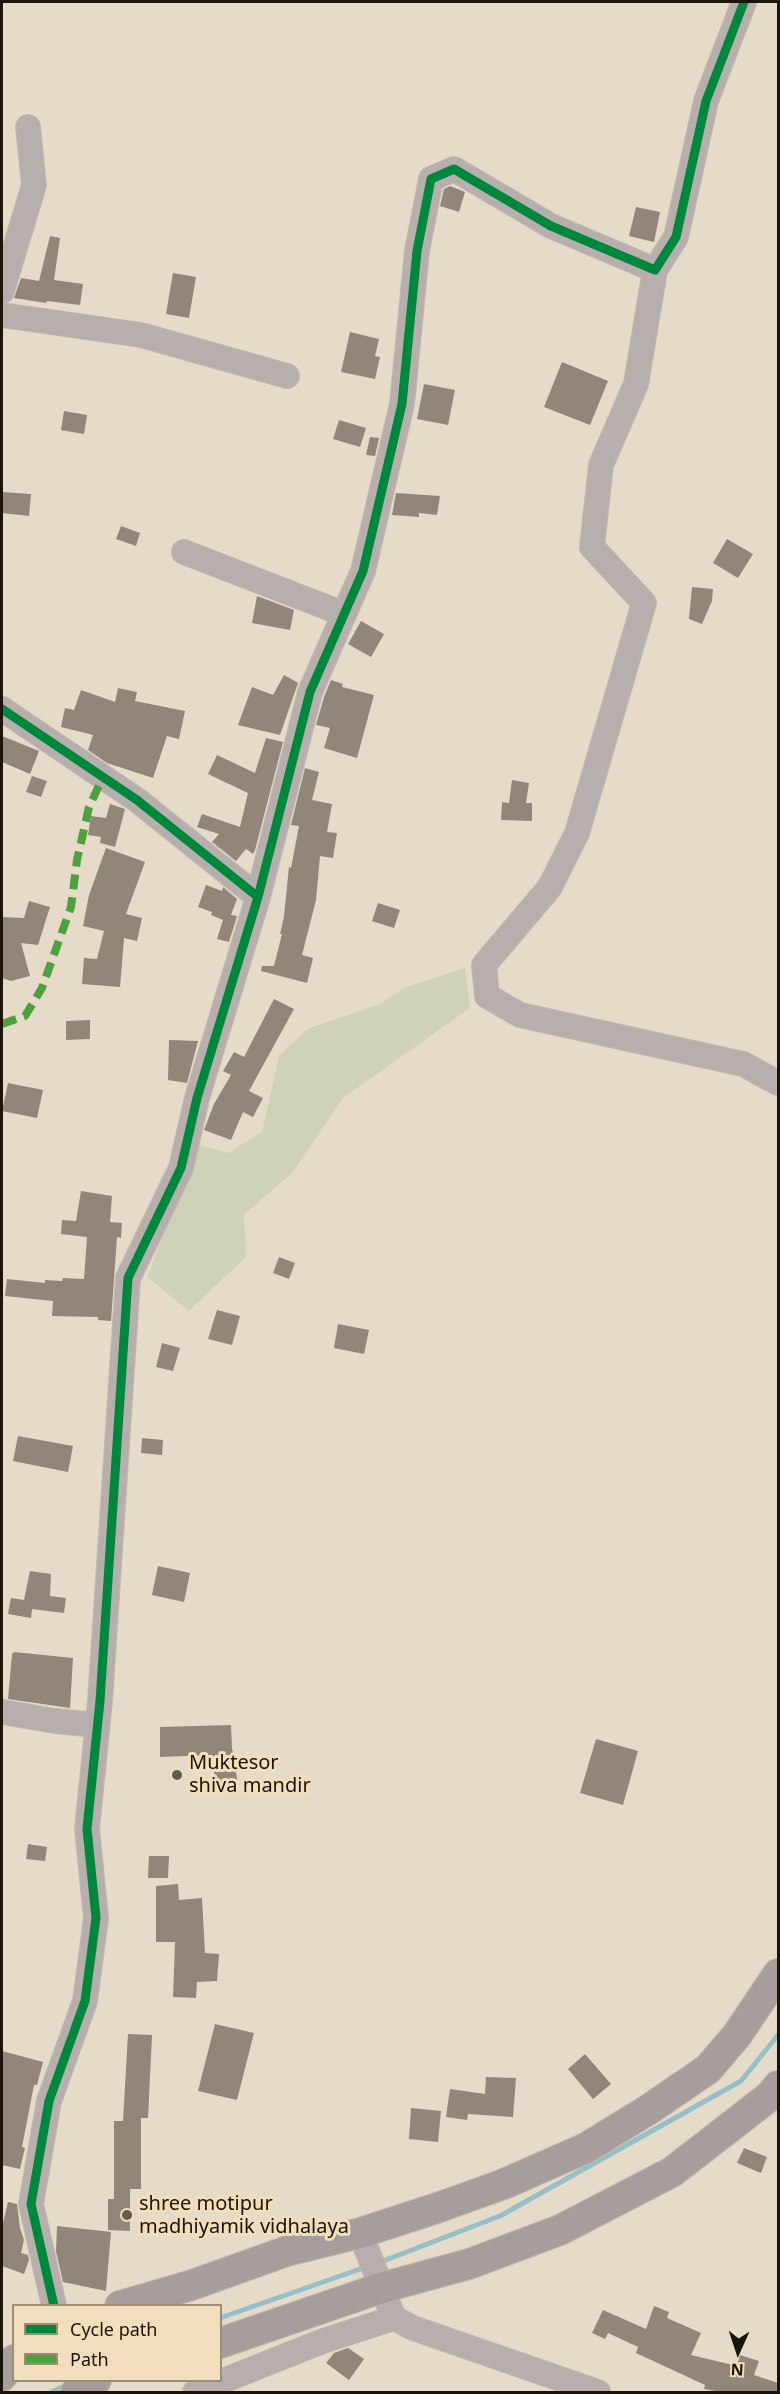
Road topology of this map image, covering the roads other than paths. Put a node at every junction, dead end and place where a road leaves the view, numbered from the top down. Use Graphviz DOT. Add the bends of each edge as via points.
graph roads {
  1 [pos="744,2"];
  2 [pos="28,127"];
  3 [pos="655,270"];
  4 [pos="2,291"];
  5 [pos="2,315"];
  6 [pos="287,376"];
  7 [pos="184,552"];
  8 [pos="344,614"];
  9 [pos="2,709"];
  10 [pos="258,897"];
  11 [pos="778,1083"];
  12 [pos="2,1712"];
  13 [pos="97,1725"];
  14 [pos="778,1974"];
  15 [pos="778,2086"];
  16 [pos="364,2242"];
  17 [pos="379,2283"];
  18 [pos="54,2304"];
  19 [pos="127,2304"];
  20 [pos="394,2318"];
  21 [pos="222,2342"];
  22 [pos="12,2363"];
  23 [pos="2,2376"];
  24 [pos="222,2381"];
  25 [pos="93,2382"];
  26 [pos="221,2382"];
  27 [pos="76,2392"];
  28 [pos="195,2392"];
  29 [pos="598,2392"];
  1 -- 3 [label="street" via="706,101 676,237"];
  2 -- 4 [label="street" via="34,186"];
  3 -- 8 [label="street" via="551,226 454,169 431,179 417,251 402,404 363,570"];
  3 -- 11 [label="street" via="636,384 601,465 592,547 644,603 577,833 550,887 484,965 487,996 520,1015 743,1064"];
  5 -- 6 [label="street" via="141,335"];
  7 -- 8 [label="street"];
  8 -- 10 [label="street" via="310,692"];
  9 -- 10 [label="street" via="137,800"];
  10 -- 13 [label="street" via="197,1098 181,1168 128,1278"];
  12 -- 13 [label="street"];
  13 -- 18 [label="street" via="87,1829 96,1918 85,2001 49,2101 31,2204"];
  14 -- 16 [label="main road" via="737,2035 708,2069 648,2110 586,2148"];
  15 -- 17 [label="main road" via="672,2172 560,2230 469,2264"];
  16 -- 17 [label="street"];
  16 -- 19 [label="main road" via="287,2251"];
  17 -- 20 [label="street"];
  17 -- 21 [label="main road"];
  20 -- 24 [label="street"];
  20 -- 29 [label="street"];
  22 -- 23 [label="main road"];
  25 -- 27 [label="main road"];
  26 -- 28 [label="street"];
}
